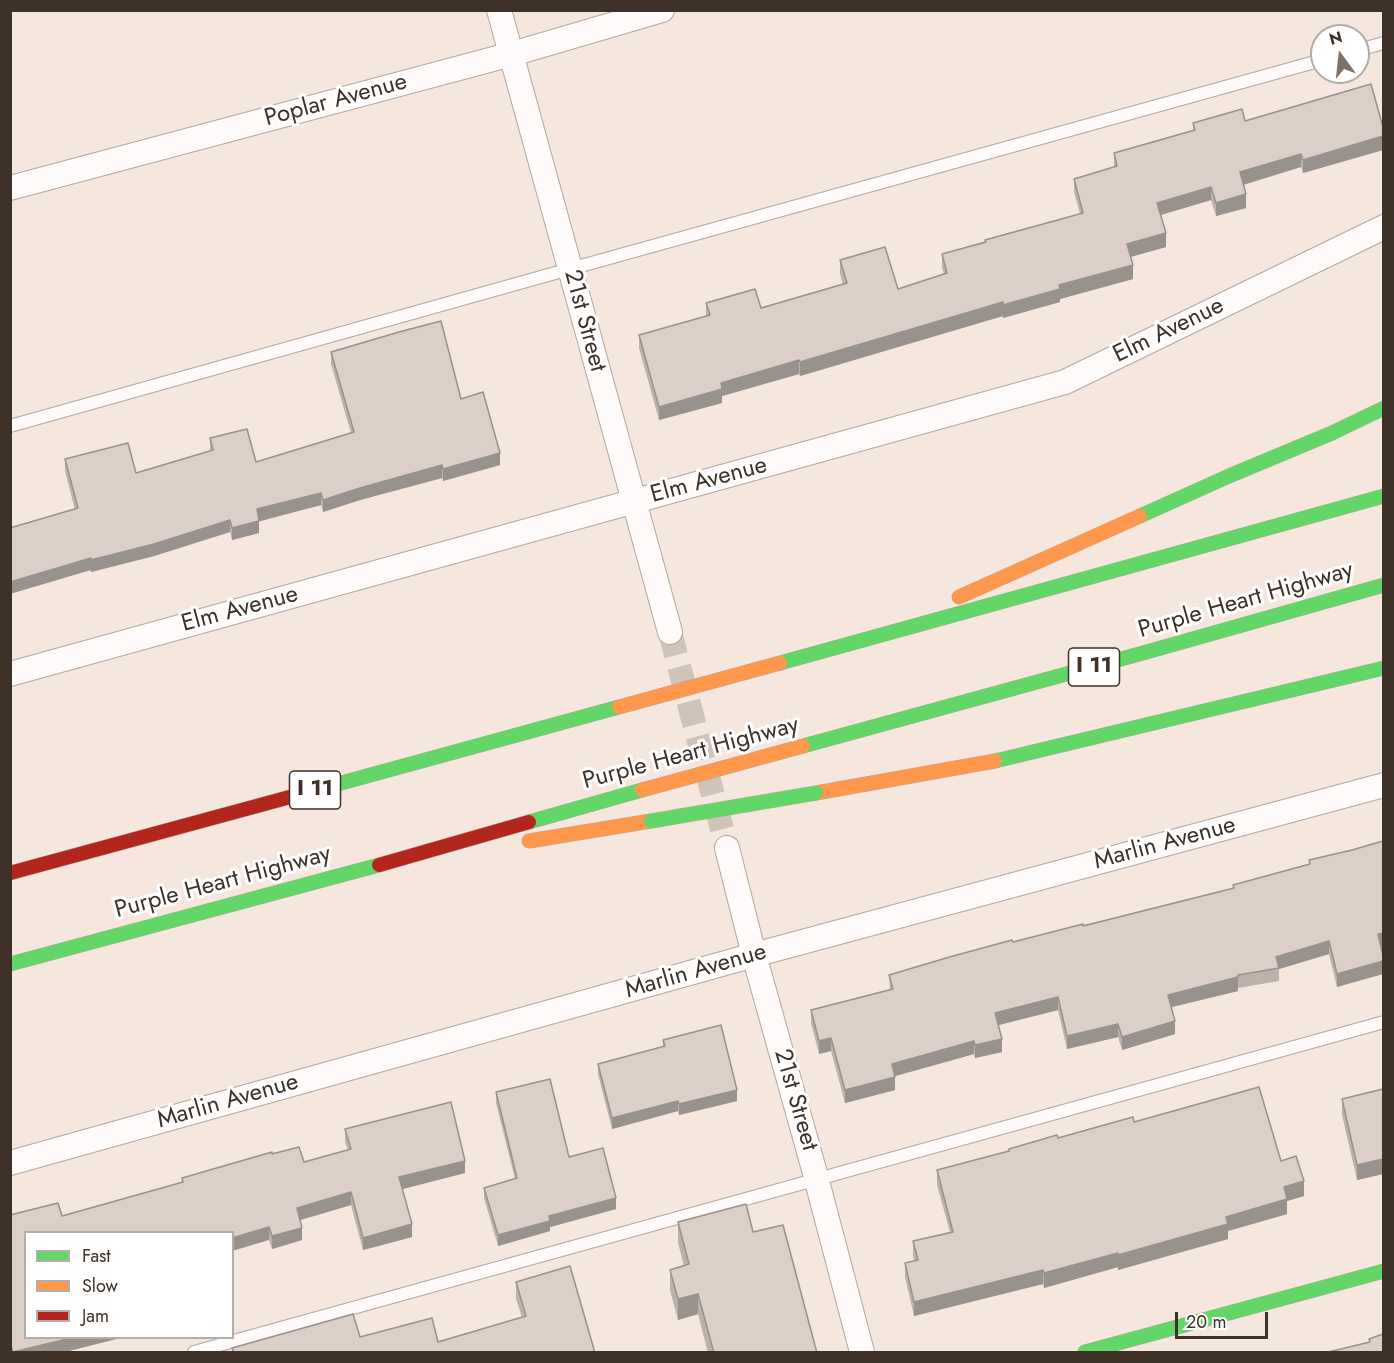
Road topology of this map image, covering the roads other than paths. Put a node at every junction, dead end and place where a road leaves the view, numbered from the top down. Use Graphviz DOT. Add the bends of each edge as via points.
graph roads {
  1 [pos="500,10"];
  2 [pos="662,10"];
  3 [pos="512,54"];
  4 [pos="1310,63"];
  5 [pos="10,188"];
  6 [pos="1383,227"];
  7 [pos="570,269"];
  8 [pos="1383,408"];
  9 [pos="10,426"];
  10 [pos="1383,496"];
  11 [pos="634,501"];
  12 [pos="1383,585"];
  13 [pos="670,632"];
  14 [pos="858,641"];
  15 [pos="1383,668"];
  16 [pos="10,674"];
  17 [pos="1383,786"];
  18 [pos="512,844"];
  19 [pos="489,848"];
  20 [pos="727,848"];
  21 [pos="361,870"];
  22 [pos="10,873"];
  23 [pos="754,956"];
  24 [pos="10,964"];
  25 [pos="1383,1022"];
  26 [pos="10,1163"];
  27 [pos="817,1180"];
  28 [pos="1383,1271"];
  29 [pos="194,1353"];
  30 [pos="862,1353"];
  31 [pos="1085,1353"];
  1 -- 3 [label="street, 21st Street"];
  2 -- 3 [label="street, Poplar Avenue"];
  3 -- 5 [label="street, Poplar Avenue"];
  3 -- 7 [label="street, 21st Street"];
  4 -- 7 [label="lane"];
  6 -- 11 [label="street, Elm Avenue" via="1065,382"];
  7 -- 9 [label="lane"];
  7 -- 11 [label="street, 21st Street"];
  8 -- 14 [label="main road"];
  10 -- 14 [label="main road, I 11"];
  11 -- 13 [label="street, 21st Street"];
  11 -- 16 [label="street, Elm Avenue"];
  12 -- 21 [label="main road, Purple Heart Highway / I 11, bridge"];
  14 -- 22 [label="main road, I 11, bridge"];
  15 -- 18 [label="main road, bridge" via="982,764"];
  17 -- 23 [label="street, Marlin Avenue"];
  19 -- 21 [label="main road"];
  20 -- 23 [label="street, 21st Street"];
  21 -- 24 [label="main road, Purple Heart Highway / I 11"];
  23 -- 26 [label="street, Marlin Avenue"];
  23 -- 27 [label="street, 21st Street"];
  25 -- 27 [label="lane"];
  27 -- 29 [label="lane"];
  27 -- 30 [label="street, 21st Street"];
  28 -- 31 [label="main road"];
}
